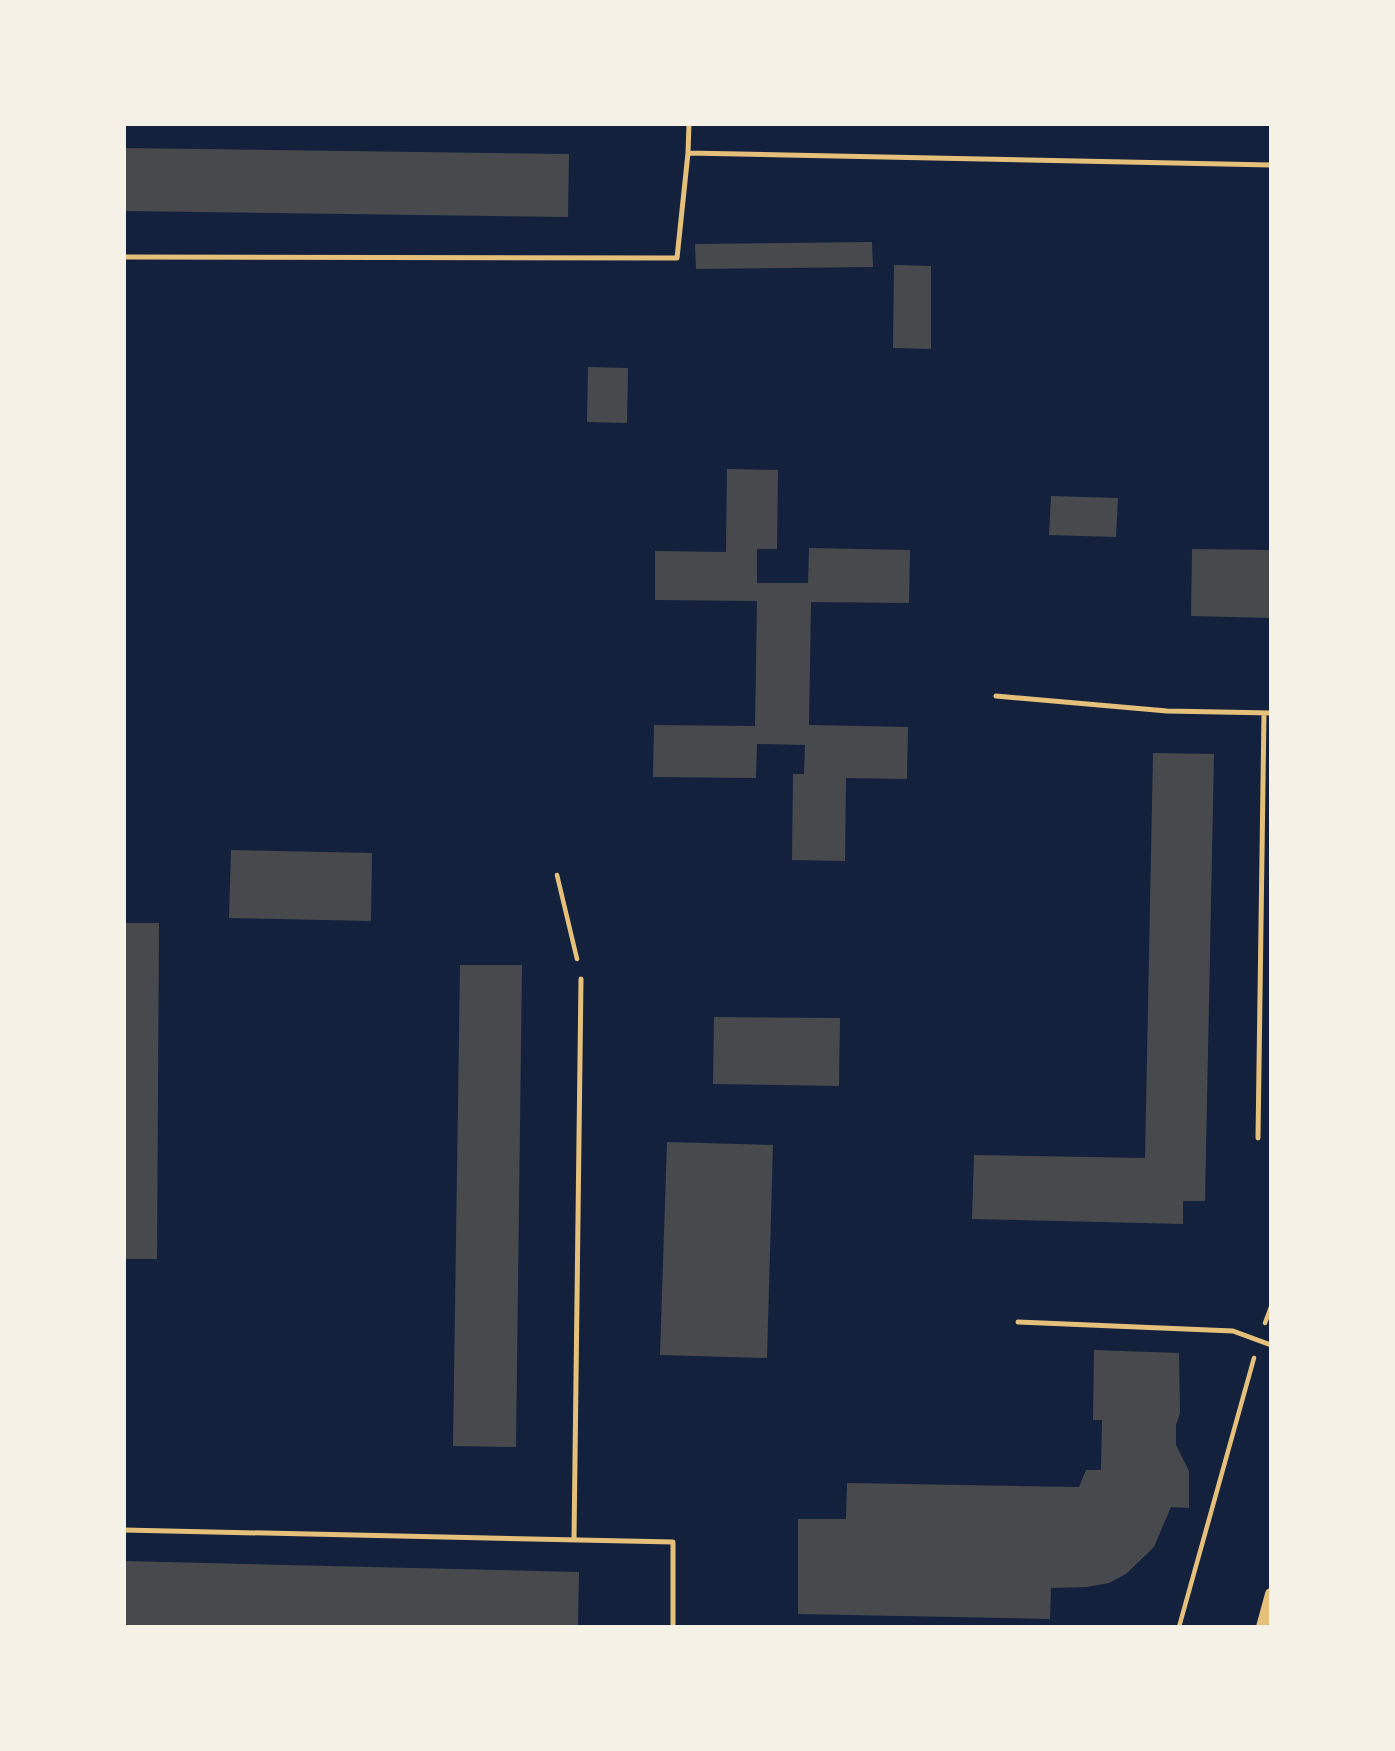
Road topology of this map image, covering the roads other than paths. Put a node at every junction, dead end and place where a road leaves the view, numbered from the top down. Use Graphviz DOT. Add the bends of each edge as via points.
graph roads {
  1 [pos="688,124"];
  2 [pos="688,153"];
  3 [pos="1271,164"];
  4 [pos="124,257"];
  5 [pos="996,696"];
  6 [pos="1268,713"];
  7 [pos="581,979"];
  8 [pos="1258,1138"];
  9 [pos="1018,1322"];
  10 [pos="1271,1345"];
  11 [pos="124,1530"];
  12 [pos="574,1540"];
  13 [pos="1271,1594"];
  14 [pos="673,1627"];
  15 [pos="1262,1627"];
  1 -- 2 [label="lane"];
  2 -- 3 [label="lane"];
  2 -- 4 [label="lane" via="677,258"];
  5 -- 6 [label="lane" via="1167,711"];
  6 -- 8 [label="lane"];
  7 -- 12 [label="lane"];
  9 -- 10 [label="lane" via="1233,1331"];
  11 -- 12 [label="lane"];
  12 -- 14 [label="lane" via="673,1542"];
  13 -- 15 [label="street"];
}
